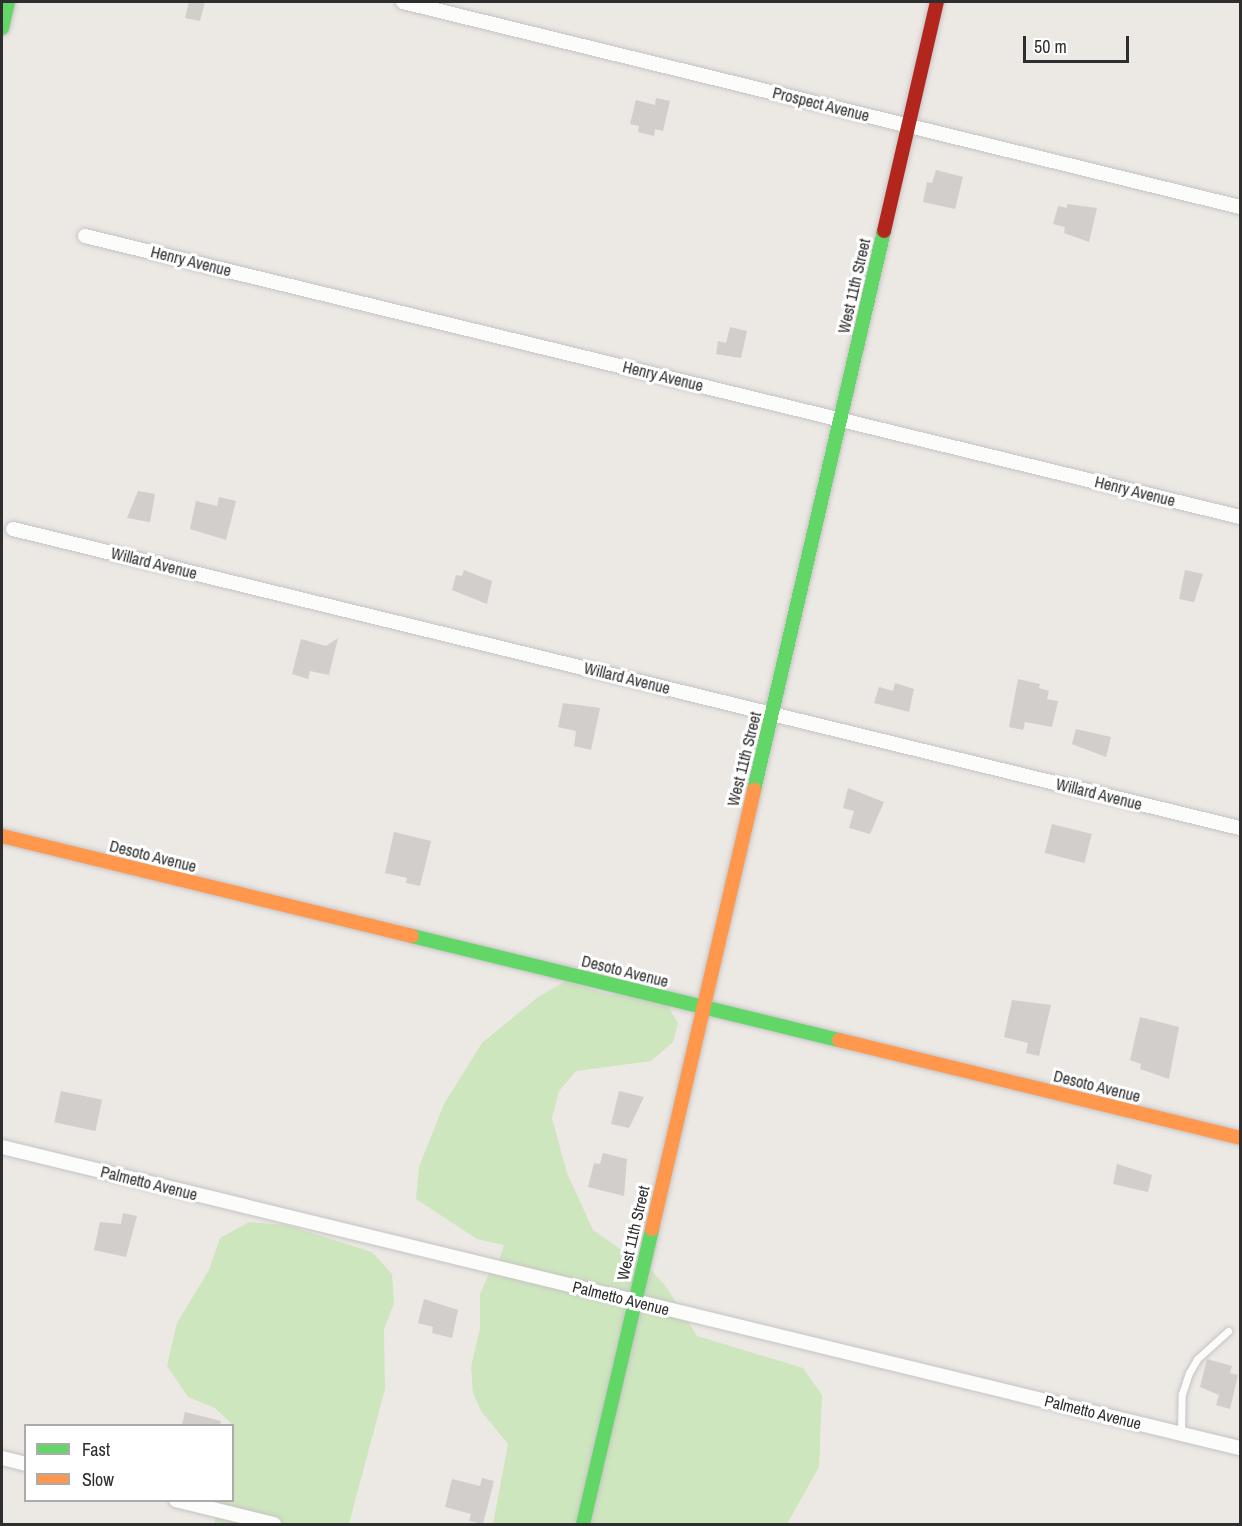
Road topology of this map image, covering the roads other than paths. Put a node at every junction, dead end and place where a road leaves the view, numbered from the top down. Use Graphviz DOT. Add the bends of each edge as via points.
graph roads {
  1 [pos="8,2"];
  2 [pos="403,2"];
  3 [pos="937,2"];
  4 [pos="2,27"];
  5 [pos="908,124"];
  6 [pos="1240,207"];
  7 [pos="85,236"];
  8 [pos="840,419"];
  9 [pos="1240,517"];
  10 [pos="13,529"];
  11 [pos="772,714"];
  12 [pos="1240,828"];
  13 [pos="2,836"];
  14 [pos="703,1007"];
  15 [pos="1240,1138"];
  16 [pos="2,1147"];
  17 [pos="634,1302"];
  18 [pos="1228,1331"];
  19 [pos="1180,1433"];
  20 [pos="1240,1448"];
  21 [pos="2,1458"];
  22 [pos="24,1464"];
  23 [pos="184,1502"];
  24 [pos="274,1524"];
  25 [pos="583,1524"];
  1 -- 4 [label="street"];
  2 -- 5 [label="street, Prospect Avenue"];
  3 -- 5 [label="street, West 11th Street"];
  5 -- 6 [label="street, Prospect Avenue"];
  5 -- 8 [label="street, West 11th Street"];
  7 -- 8 [label="street, Henry Avenue"];
  8 -- 9 [label="street, Henry Avenue"];
  8 -- 11 [label="street, West 11th Street"];
  10 -- 11 [label="street, Willard Avenue"];
  11 -- 12 [label="street, Willard Avenue"];
  11 -- 14 [label="street, West 11th Street"];
  13 -- 14 [label="street, Desoto Avenue"];
  14 -- 15 [label="street, Desoto Avenue"];
  14 -- 17 [label="street, West 11th Street"];
  16 -- 17 [label="street, Palmetto Avenue"];
  17 -- 19 [label="street, Palmetto Avenue"];
  17 -- 25 [label="street, West 11th Street"];
  18 -- 19 [label="lane" via="1197,1359 1189,1373 1182,1394"];
  19 -- 20 [label="street, Palmetto Avenue"];
  21 -- 22 [label="street"];
  23 -- 24 [label="street"];
}
